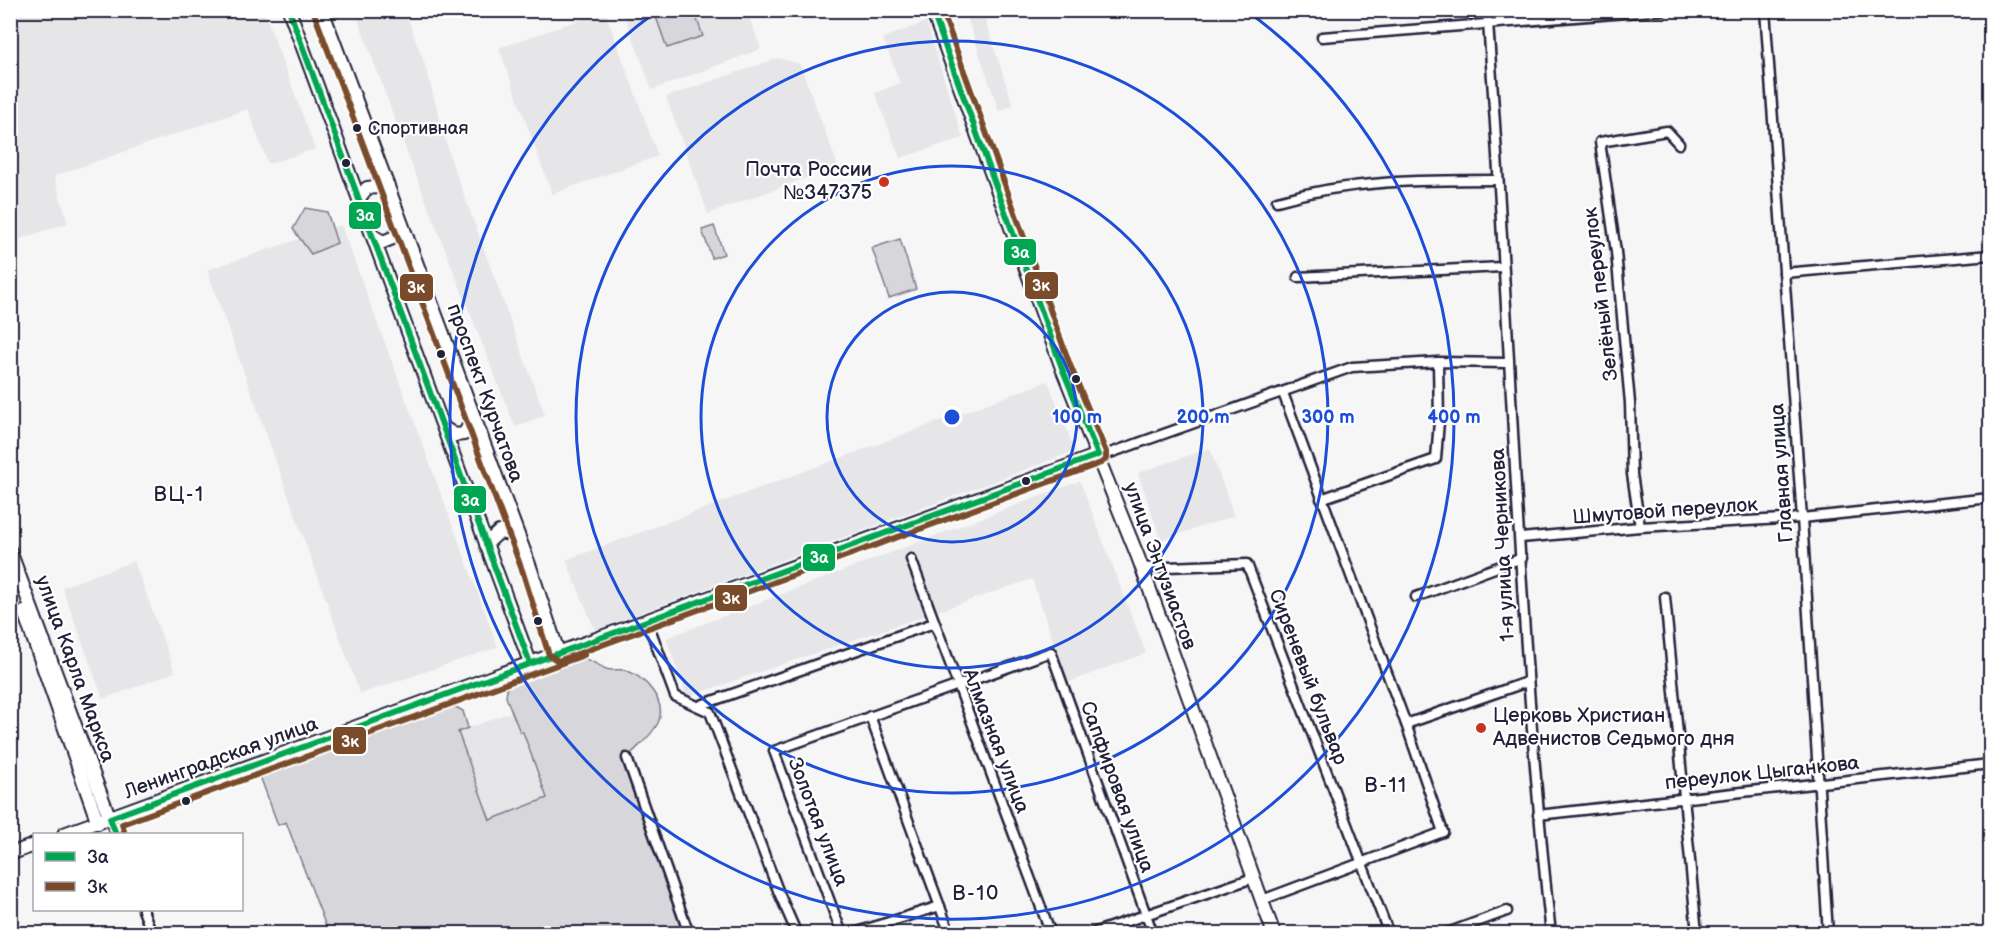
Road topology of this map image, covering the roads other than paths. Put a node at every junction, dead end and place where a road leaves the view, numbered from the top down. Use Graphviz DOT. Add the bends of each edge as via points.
graph roads {
  1 [pos="289,10"];
  2 [pos="322,10"];
  3 [pos="932,10"];
  4 [pos="938,10"];
  5 [pos="1487,10"];
  6 [pos="1664,10"];
  7 [pos="1764,10"];
  8 [pos="1488,26"];
  9 [pos="1322,37"];
  10 [pos="1679,144"];
  11 [pos="1497,180"];
  12 [pos="388,186"];
  13 [pos="359,198"];
  14 [pos="1277,201"];
  15 [pos="401,224"];
  16 [pos="373,236"];
  17 [pos="1990,255"];
  18 [pos="1502,267"];
  19 [pos="1784,273"];
  20 [pos="1298,277"];
  21 [pos="1438,362"];
  22 [pos="1508,363"];
  23 [pos="1283,393"];
  24 [pos="473,419"];
  25 [pos="444,429"];
  26 [pos="1100,456"];
  27 [pos="1990,498"];
  28 [pos="1321,499"];
  29 [pos="1802,518"];
  30 [pos="1640,527"];
  31 [pos="517,535"];
  32 [pos="1521,538"];
  33 [pos="486,544"];
  34 [pos="10,551"];
  35 [pos="1522,558"];
  36 [pos="911,559"];
  37 [pos="1142,568"];
  38 [pos="10,574"];
  39 [pos="1416,597"];
  40 [pos="1665,597"];
  41 [pos="648,623"];
  42 [pos="934,623"];
  43 [pos="558,654"];
  44 [pos="530,664"];
  45 [pos="1527,682"];
  46 [pos="957,686"];
  47 [pos="701,705"];
  48 [pos="870,716"];
  49 [pos="1406,724"];
  50 [pos="627,758"];
  51 [pos="1990,764"];
  52 [pos="1818,784"];
  53 [pos="1684,797"];
  54 [pos="1538,814"];
  55 [pos="104,820"];
  56 [pos="68,833"];
  57 [pos="115,833"];
  58 [pos="33,846"];
  59 [pos="10,855"];
  60 [pos="1361,862"];
  61 [pos="1254,878"];
  62 [pos="1262,900"];
  63 [pos="940,906"];
  64 [pos="144,911"];
  65 [pos="1507,911"];
  66 [pos="1146,915"];
  67 [pos="152,933"];
  68 [pos="689,933"];
  69 [pos="797,933"];
  70 [pos="842,933"];
  71 [pos="851,933"];
  72 [pos="950,933"];
  73 [pos="1051,933"];
  74 [pos="1090,933"];
  75 [pos="1153,933"];
  76 [pos="1274,933"];
  77 [pos="1389,933"];
  78 [pos="1444,933"];
  79 [pos="1551,933"];
  80 [pos="1697,933"];
  81 [pos="1828,933"];
  1 -- 13 [label="street"];
  2 -- 12 [label="street, проспект Курчатова"];
  3 -- 26 [label="street, улица Энтузиастов" via="1062,369"];
  4 -- 26 [label="street"];
  5 -- 8 [label="street, 1-я улица Черникова"];
  6 -- 8 [label="street"];
  7 -- 19 [label="street, Главная улица"];
  8 -- 9 [label="street"];
  8 -- 11 [label="street, 1-я улица Черникова"];
  10 -- 30 [label="street, Зелёный переулок" via="1667,131 1600,142 1616,252 1630,403 1632,474"];
  11 -- 14 [label="street" via="1370,182 1319,189"];
  11 -- 18 [label="street, 1-я улица Черникова"];
  12 -- 13 [label="street" via="367,188"];
  12 -- 15 [label="street, проспект Курчатова"];
  13 -- 16 [label="street"];
  15 -- 16 [label="street" via="395,237 383,242"];
  15 -- 24 [label="street, проспект Курчатова"];
  16 -- 25 [label="street"];
  17 -- 19 [label="street"];
  18 -- 20 [label="street"];
  18 -- 22 [label="street, 1-я улица Черникова"];
  19 -- 29 [label="street, Главная улица"];
  21 -- 22 [label="street, Ленинградская улица"];
  21 -- 23 [label="street, Ленинградская улица" via="1352,367"];
  21 -- 28 [label="street" via="1436,459"];
  22 -- 32 [label="street, 1-я улица Черникова"];
  23 -- 26 [label="street, Ленинградская улица"];
  23 -- 28 [label="street"];
  24 -- 25 [label="street" via="464,434 455,435"];
  24 -- 31 [label="street, проспект Курчатова"];
  25 -- 33 [label="street"];
  26 -- 37 [label="street, улица Энтузиастов"];
  26 -- 41 [label="street, Ленинградская улица"];
  26 -- 43 [label="street"];
  27 -- 29 [label="street, Шмутовой переулок"];
  28 -- 49 [label="street"];
  29 -- 30 [label="street, Шмутовой переулок"];
  29 -- 52 [label="street, Главная улица"];
  30 -- 32 [label="street, Шмутовой переулок"];
  31 -- 33 [label="street" via="499,532"];
  31 -- 43 [label="street, проспект Курчатова"];
  32 -- 35 [label="street, 1-я улица Черникова"];
  33 -- 44 [label="street"];
  34 -- 55 [label="street, улица Карла Маркса"];
  35 -- 39 [label="street"];
  35 -- 45 [label="street, 1-я улица Черникова"];
  36 -- 42 [label="street, Алмазная улица"];
  37 -- 60 [label="street, Сиреневый бульвар" via="1247,564"];
  37 -- 61 [label="street, улица Энтузиастов"];
  38 -- 55 [label="street, улица Карла Маркса"];
  40 -- 53 [label="street"];
  41 -- 43 [label="street, Ленинградская улица"];
  41 -- 47 [label="street" via="675,696 691,705"];
  42 -- 46 [label="street, Алмазная улица"];
  42 -- 47 [label="street"];
  43 -- 44 [label="street, Ленинградская улица"];
  44 -- 55 [label="street, Ленинградская улица"];
  45 -- 49 [label="street"];
  45 -- 54 [label="street, 1-я улица Черникова"];
  46 -- 48 [label="street"];
  46 -- 66 [label="street, Сапфировая улица" via="1051,652"];
  46 -- 73 [label="street, Алмазная улица"];
  47 -- 69 [label="street" via="711,712"];
  48 -- 63 [label="street"];
  48 -- 70 [label="street, Золотая улица" via="774,751"];
  49 -- 60 [label="street" via="1443,832"];
  50 -- 68 [label="street"];
  51 -- 52 [label="street, переулок Цыганкова"];
  52 -- 53 [label="street, переулок Цыганкова"];
  52 -- 81 [label="street, Главная улица"];
  53 -- 54 [label="street, переулок Цыганкова"];
  53 -- 80 [label="street"];
  54 -- 79 [label="street, 1-я улица Черникова"];
  55 -- 56 [label="street, Ленинградская улица"];
  55 -- 57 [label="street, улица Карла Маркса"];
  58 -- 59 [label="street"];
  60 -- 62 [label="street"];
  60 -- 77 [label="street, Сиреневый бульвар"];
  61 -- 62 [label="street, улица Энтузиастов"];
  61 -- 66 [label="street"];
  62 -- 76 [label="street, улица Энтузиастов"];
  63 -- 71 [label="street"];
  63 -- 72 [label="street"];
  64 -- 67 [label="street"];
  65 -- 78 [label="street"];
  66 -- 74 [label="street"];
  66 -- 75 [label="street, Сапфировая улица"];
}
